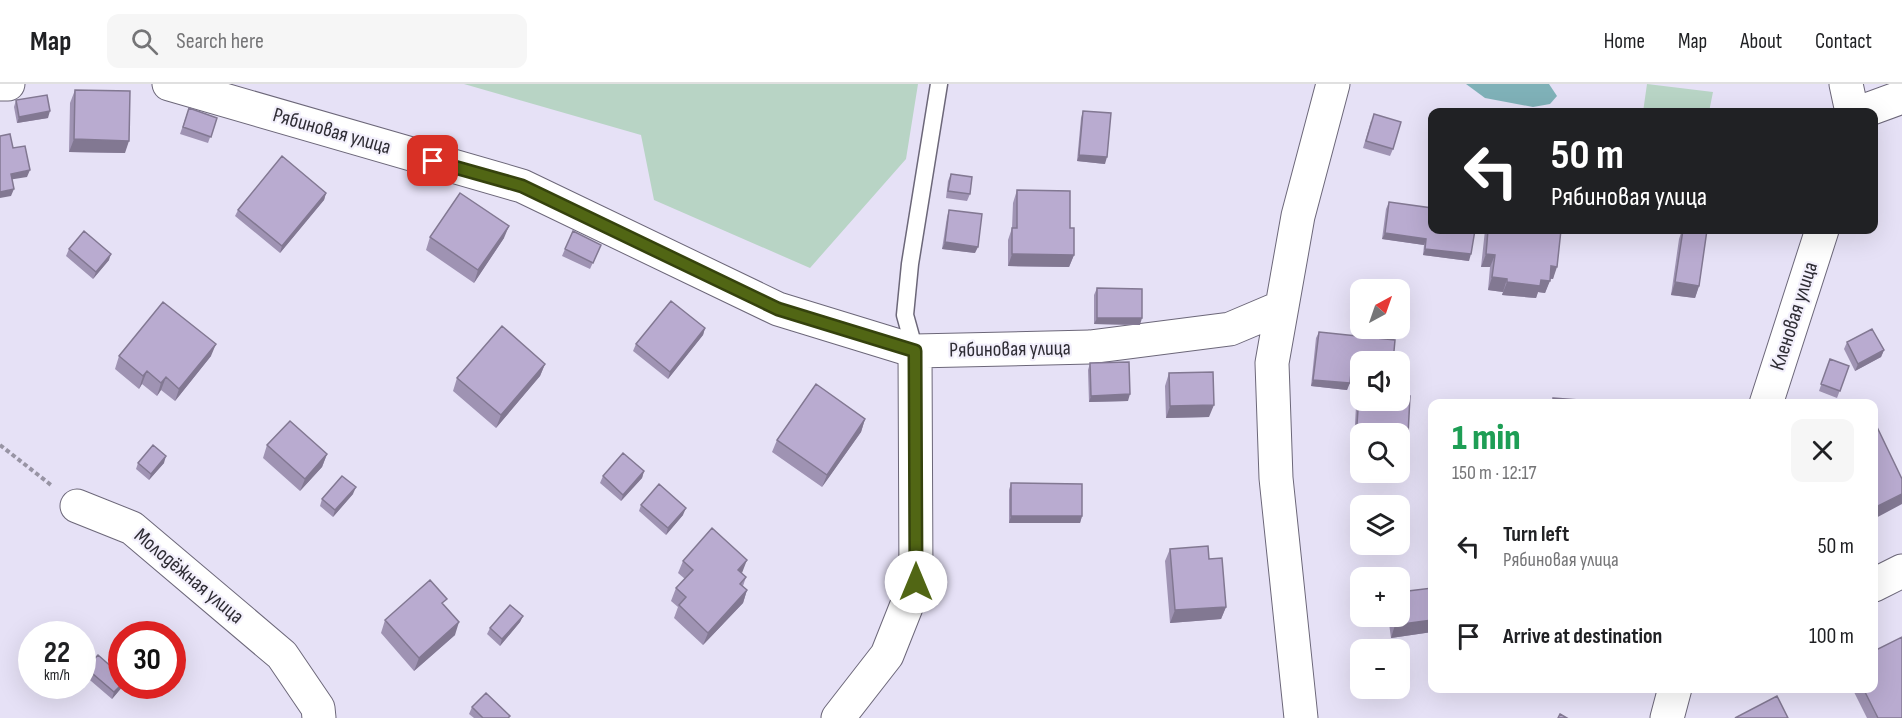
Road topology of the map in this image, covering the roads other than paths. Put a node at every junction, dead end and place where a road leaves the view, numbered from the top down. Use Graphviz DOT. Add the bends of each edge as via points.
graph roads {
  1 [pos="0,84"];
  2 [pos="8,84"];
  3 [pos="169,84"];
  4 [pos="939,84"];
  5 [pos="1333,84"];
  6 [pos="1846,84"];
  7 [pos="1902,96"];
  8 [pos="1851,108"];
  9 [pos="1871,108"];
  10 [pos="1821,234"];
  11 [pos="1282,307"];
  12 [pos="915,351"];
  13 [pos="1768,399"];
  14 [pos="76,506"];
  15 [pos="1902,571"];
  16 [pos="1878,583"];
  17 [pos="1674,693"];
  18 [pos="319,718"];
  19 [pos="838,718"];
  20 [pos="1301,718"];
  21 [pos="1666,718"];
  1 -- 2 [label="street"];
  3 -- 12 [label="street, Рябиновая улица" via="522,186 778,309"];
  4 -- 12 [label="lane" via="905,315"];
  5 -- 11 [label="street" via="1298,216"];
  6 -- 8 [label="street"];
  7 -- 9 [label="street"];
  10 -- 13 [label="street, Кленовая улица"];
  11 -- 12 [label="street, Рябиновая улица" via="1230,329 1090,347"];
  11 -- 20 [label="street" via="1272,363 1276,478"];
  12 -- 19 [label="street" via="916,582 887,655"];
  14 -- 18 [label="street, Молодёжная улица" via="132,528 282,655 318,708"];
  15 -- 16 [label="street"];
  17 -- 21 [label="street"];
}
